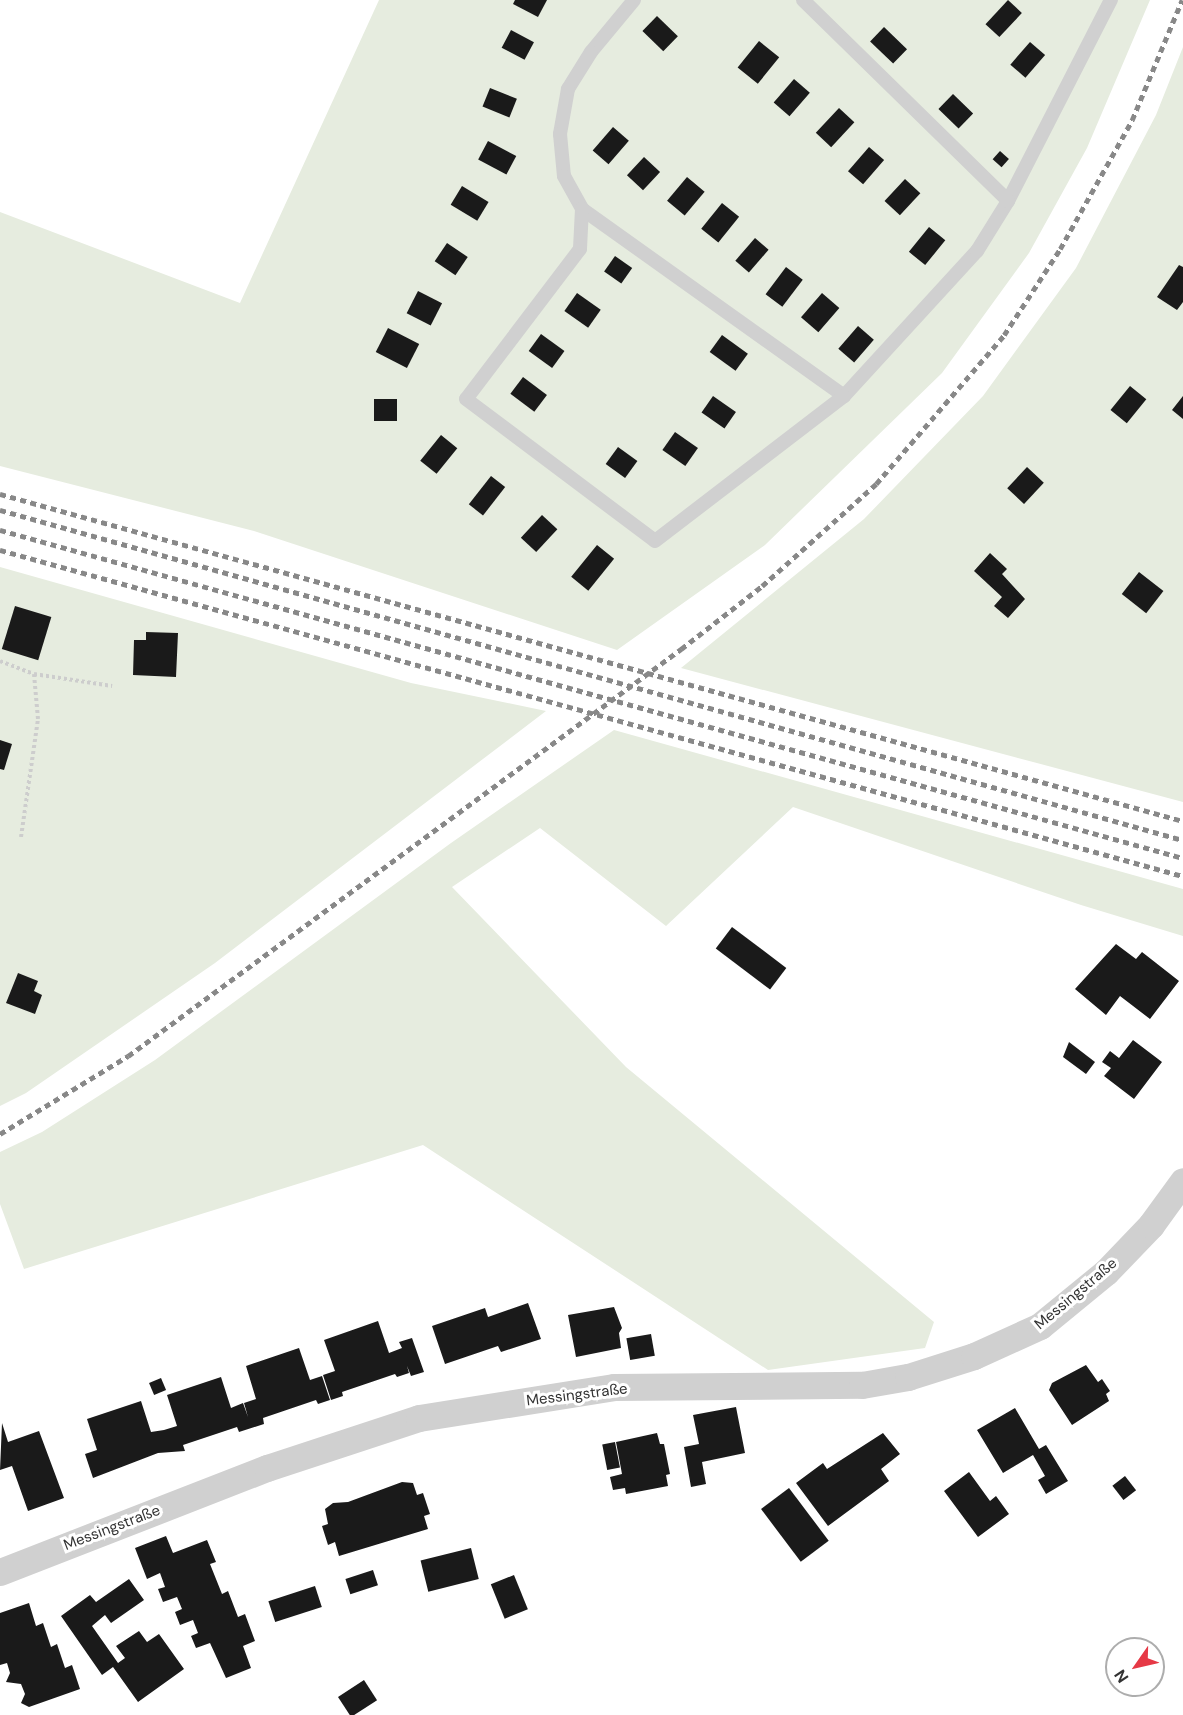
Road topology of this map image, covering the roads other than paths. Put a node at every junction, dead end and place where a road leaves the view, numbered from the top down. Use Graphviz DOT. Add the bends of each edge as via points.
graph roads {
  1 [pos="634,0"];
  2 [pos="803,0"];
  3 [pos="1111,0"];
  4 [pos="1008,201"];
  5 [pos="582,209"];
  6 [pos="844,396"];
  7 [pos="1183,1181"];
  8 [pos="0,1572"];
  1 -- 5 [label="lane" via="591,52 568,90 560,134 564,176"];
  2 -- 4 [label="lane"];
  3 -- 4 [label="lane"];
  4 -- 6 [label="lane" via="977,251"];
  5 -- 6 [label="lane"];
  5 -- 6 [label="lane" via="580,249 466,399 655,541"];
  7 -- 8 [label="street, Messingstraße" via="1151,1225 1106,1272 1041,1326 974,1356 908,1377 862,1385 614,1387 419,1418 267,1468"];
}
